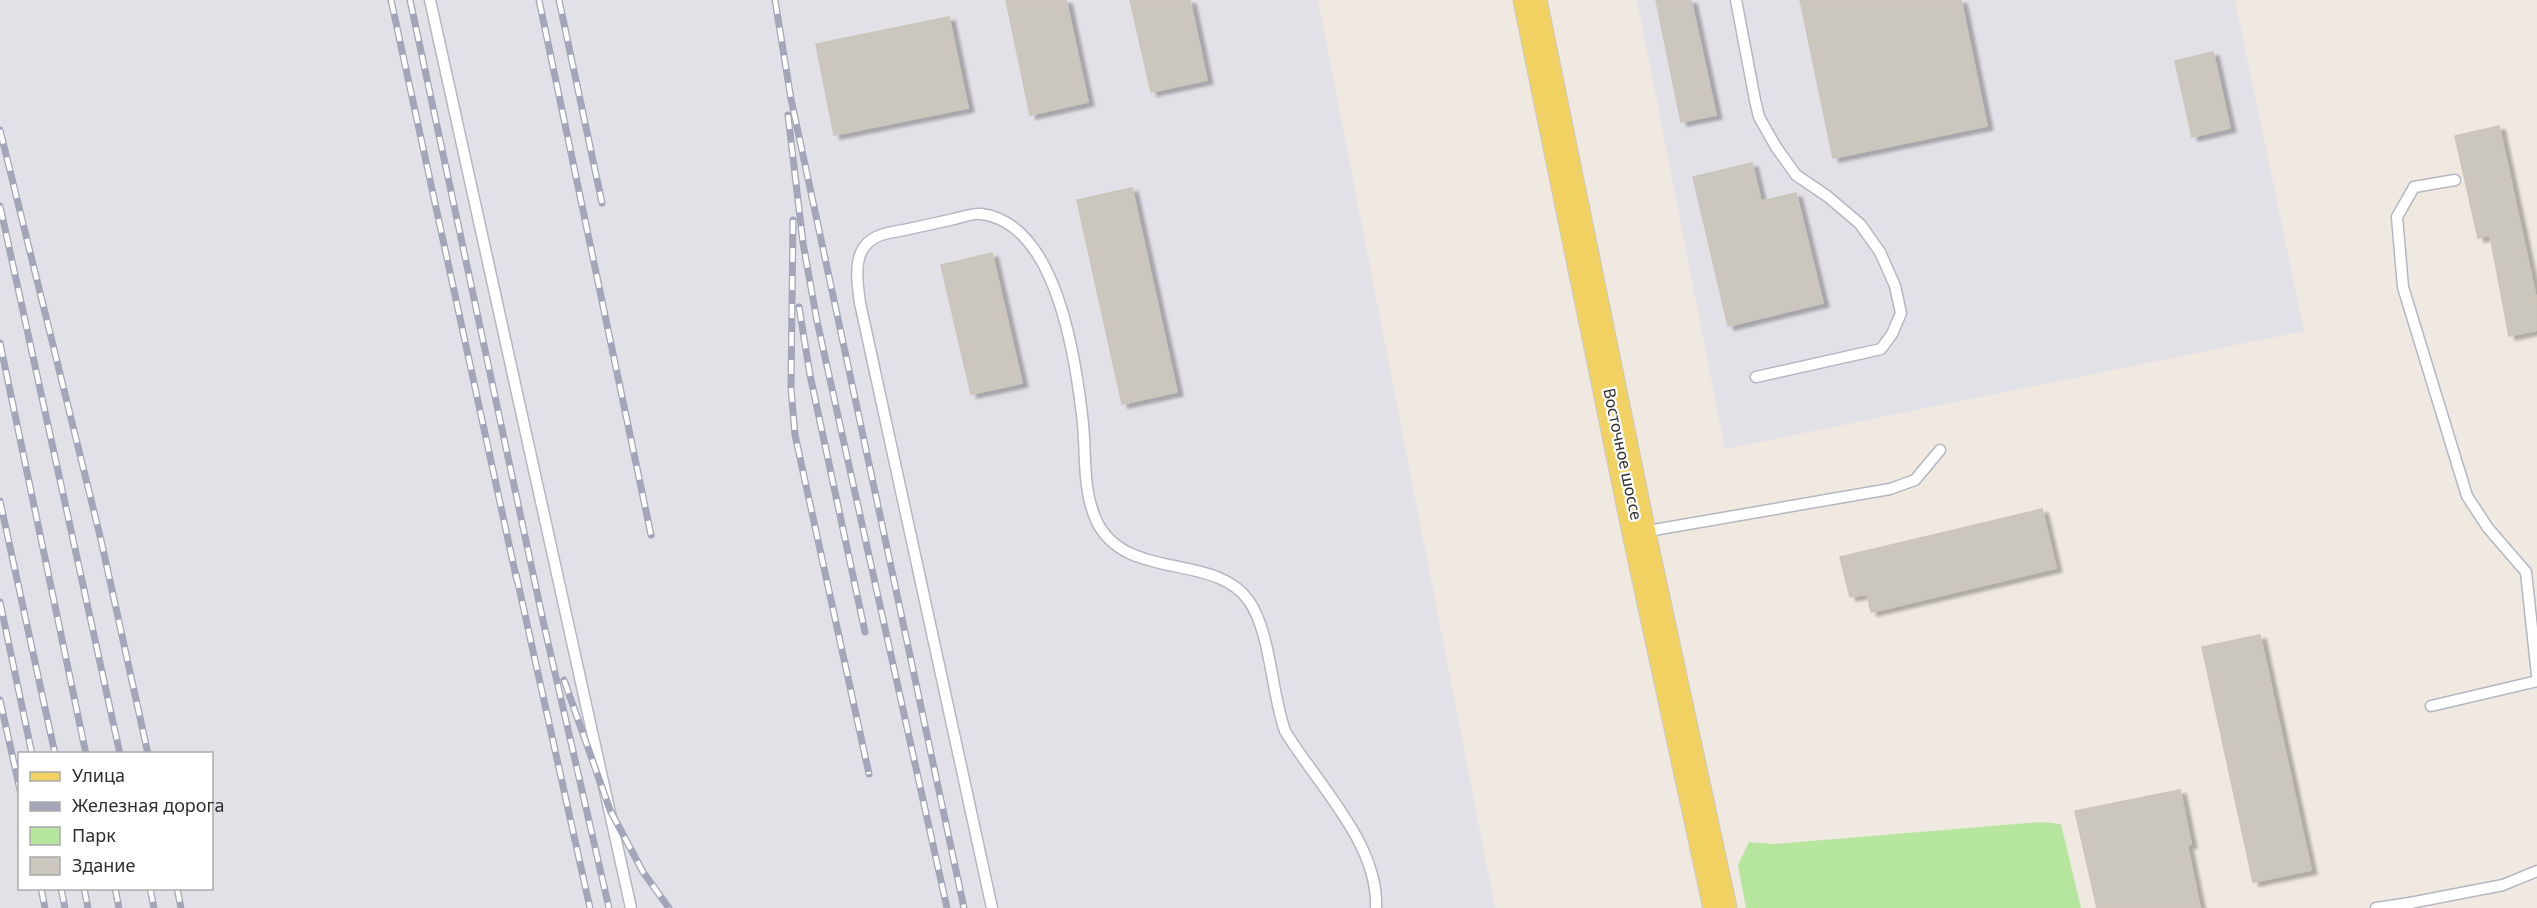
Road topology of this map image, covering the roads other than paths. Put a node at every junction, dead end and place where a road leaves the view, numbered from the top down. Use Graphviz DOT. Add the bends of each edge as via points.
graph roads {
  1 [pos="429,0"];
  2 [pos="1530,0"];
  3 [pos="1736,0"];
  4 [pos="2456,180"];
  5 [pos="1756,377"];
  6 [pos="1940,450"];
  7 [pos="1639,532"];
  8 [pos="2537,675"];
  9 [pos="2537,681"];
  10 [pos="2431,706"];
  11 [pos="2537,872"];
  12 [pos="2408,905"];
  13 [pos="631,908"];
  14 [pos="992,908"];
  15 [pos="1376,908"];
  16 [pos="1720,908"];
  17 [pos="2376,908"];
  1 -- 13 [label="lane"];
  2 -- 7 [label="main road, Восточное шоссе"];
  3 -- 5 [label="lane" via="1759,117 1796,175 1860,224 1880,252 1895,286 1901,313 1881,349"];
  4 -- 8 [label="lane" via="2414,187 2397,217 2403,287 2467,496 2488,528 2526,572"];
  6 -- 7 [label="lane" via="1915,480 1890,489"];
  7 -- 16 [label="main road, Восточное шоссе"];
  9 -- 10 [label="lane"];
  11 -- 12 [label="lane" via="2503,885"];
  12 -- 17 [label="lane"];
  14 -- 15 [label="lane" via="856,276 858,257 876,236 979,214 1001,219 1019,231 1045,267 1057,296 1075,369 1083,418 1084,465 1098,523 1125,552 1214,577 1236,586 1248,599 1258,615 1285,731 1364,849 1374,876"];
}
